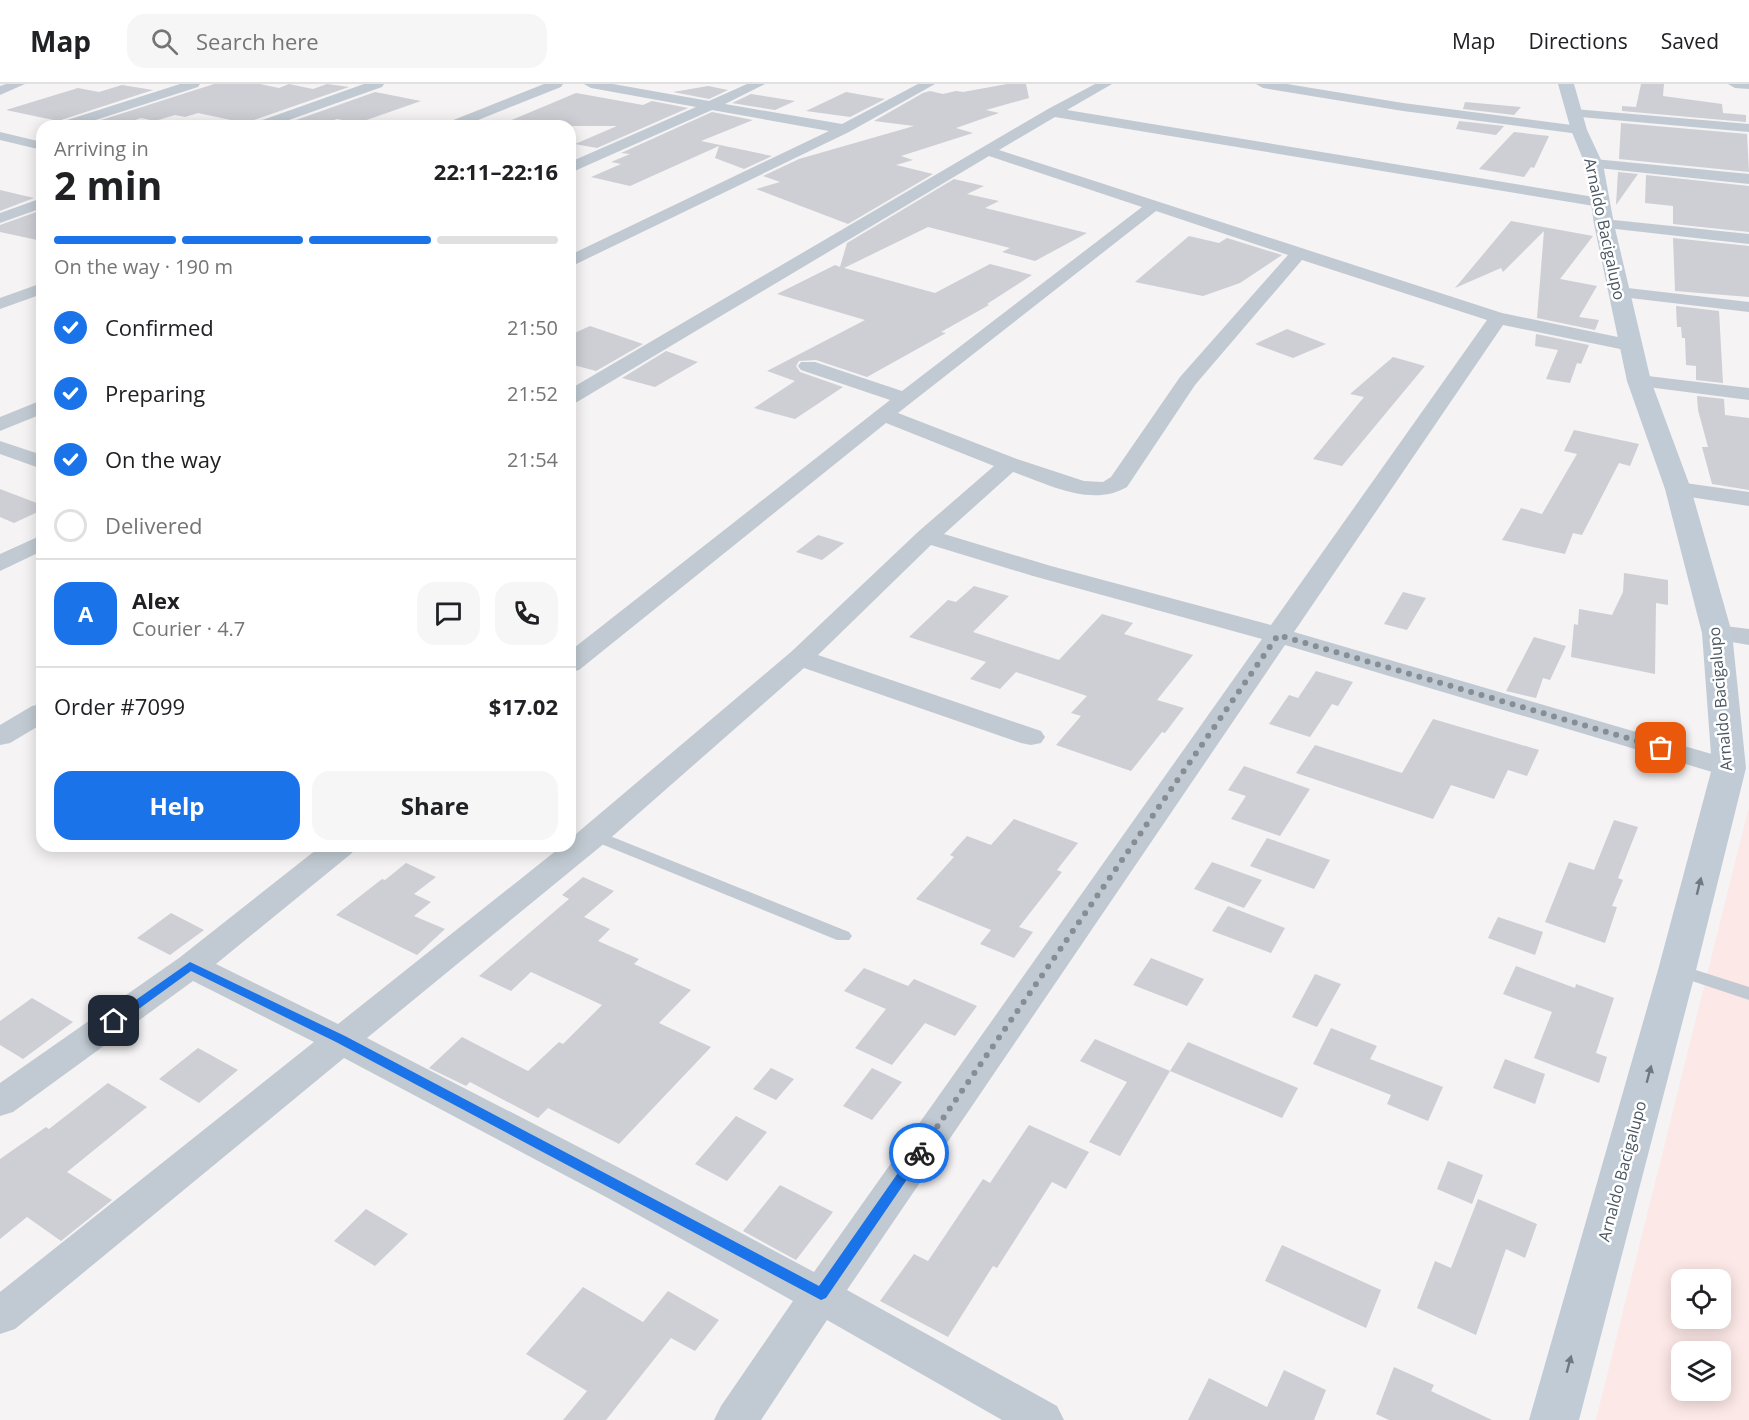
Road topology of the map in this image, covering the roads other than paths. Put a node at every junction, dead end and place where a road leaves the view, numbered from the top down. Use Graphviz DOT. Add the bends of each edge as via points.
graph roads {
  1 [pos="18,84"];
  2 [pos="193,84"];
  3 [pos="376,84"];
  4 [pos="556,84"];
  5 [pos="591,84"];
  6 [pos="758,84"];
  7 [pos="928,84"];
  8 [pos="1105,84"];
  9 [pos="1263,84"];
  10 [pos="1566,84"];
  11 [pos="1735,84"];
  12 [pos="1749,85"];
  13 [pos="142,86"];
  14 [pos="170,91"];
  15 [pos="0,92"];
  16 [pos="710,105"];
  17 [pos="1053,111"];
  18 [pos="1574,113"];
  19 [pos="81,120"];
  20 [pos="276,120"];
  21 [pos="466,120"];
  22 [pos="1749,128"];
  23 [pos="844,129"];
  24 [pos="1579,130"];
  25 [pos="36,135"];
  26 [pos="0,136"];
  27 [pos="18,141"];
  28 [pos="36,145"];
  29 [pos="987,151"];
  30 [pos="1594,164"];
  31 [pos="576,165"];
  32 [pos="1749,179"];
  33 [pos="36,205"];
  34 [pos="1154,205"];
  35 [pos="1602,213"];
  36 [pos="0,218"];
  37 [pos="1749,239"];
  38 [pos="1299,253"];
  39 [pos="576,259"];
  40 [pos="36,290"];
  41 [pos="1619,292"];
  42 [pos="0,304"];
  43 [pos="1749,308"];
  44 [pos="1498,318"];
  45 [pos="1630,345"];
  46 [pos="808,366"];
  47 [pos="1639,381"];
  48 [pos="576,394"];
  49 [pos="1749,394"];
  50 [pos="904,398"];
  51 [pos="36,409"];
  52 [pos="883,415"];
  53 [pos="0,425"];
  54 [pos="0,447"];
  55 [pos="36,460"];
  56 [pos="1009,464"];
  57 [pos="1677,489"];
  58 [pos="1749,499"];
  59 [pos="927,536"];
  60 [pos="36,545"];
  61 [pos="0,564"];
  62 [pos="1717,633"];
  63 [pos="1278,635"];
  64 [pos="1749,637"];
  65 [pos="801,658"];
  66 [pos="576,659"];
  67 [pos="36,716"];
  68 [pos="0,737"];
  69 [pos="1031,737"];
  70 [pos="1729,768"];
  71 [pos="595,835"];
  72 [pos="576,850"];
  73 [pos="334,852"];
  74 [pos="574,852"];
  75 [pos="843,936"];
  76 [pos="190,966"];
  77 [pos="1677,970"];
  78 [pos="1749,994"];
  79 [pos="340,1039"];
  80 [pos="0,1102"];
  81 [pos="821,1294"];
  82 [pos="0,1316"];
  83 [pos="736,1420"];
  84 [pos="1042,1420"];
  85 [pos="1554,1420"];
  1 -- 15 [label="street"];
  2 -- 14 [label="street"];
  3 -- 20 [label="street"];
  4 -- 21 [label="street"];
  5 -- 16 [label="street"];
  6 -- 16 [label="street"];
  7 -- 23 [label="street"];
  8 -- 17 [label="street"];
  9 -- 24 [label="street" via="1403,108"];
  10 -- 18 [label="street, Arnaldo Bacigalupo"];
  11 -- 12 [label="street"];
  13 -- 14 [label="street"];
  14 -- 19 [label="street"];
  16 -- 23 [label="street"];
  16 -- 31 [label="street"];
  17 -- 29 [label="street"];
  17 -- 35 [label="street"];
  18 -- 22 [label="street"];
  18 -- 24 [label="street, Arnaldo Bacigalupo"];
  23 -- 39 [label="street"];
  24 -- 30 [label="street, Arnaldo Bacigalupo"];
  25 -- 27 [label="street"];
  26 -- 27 [label="street"];
  27 -- 28 [label="street"];
  29 -- 34 [label="street"];
  29 -- 48 [label="street"];
  30 -- 32 [label="street"];
  30 -- 35 [label="street, Arnaldo Bacigalupo"];
  33 -- 36 [label="street"];
  34 -- 38 [label="street"];
  34 -- 50 [label="street"];
  35 -- 37 [label="street"];
  35 -- 41 [label="street, Arnaldo Bacigalupo"];
  38 -- 44 [label="street"];
  38 -- 56 [label="street" via="1187,381 1119,482 1109,488 1078,488"];
  40 -- 42 [label="street"];
  41 -- 43 [label="street"];
  41 -- 45 [label="street, Arnaldo Bacigalupo"];
  44 -- 45 [label="street"];
  44 -- 63 [label="street"];
  45 -- 47 [label="street, Arnaldo Bacigalupo"];
  46 -- 50 [label="street"];
  47 -- 49 [label="street"];
  47 -- 57 [label="street, Arnaldo Bacigalupo"];
  50 -- 52 [label="street"];
  51 -- 53 [label="street"];
  52 -- 56 [label="street"];
  52 -- 66 [label="street"];
  54 -- 55 [label="street"];
  56 -- 59 [label="street"];
  57 -- 58 [label="street"];
  57 -- 62 [label="street, Arnaldo Bacigalupo"];
  59 -- 63 [label="street"];
  59 -- 65 [label="street"];
  60 -- 61 [label="street"];
  62 -- 64 [label="street"];
  62 -- 70 [label="street, Arnaldo Bacigalupo"];
  63 -- 70 [label="street"];
  63 -- 81 [label="street"];
  65 -- 69 [label="street"];
  65 -- 71 [label="street"];
  67 -- 68 [label="street"];
  77 -- 70 [label="street, Arnaldo Bacigalupo, one-way"];
  71 -- 72 [label="street"];
  71 -- 75 [label="lane"];
  73 -- 76 [label="street"];
  74 -- 79 [label="street"];
  76 -- 79 [label="street"];
  76 -- 80 [label="street"];
  77 -- 78 [label="lane"];
  85 -- 77 [label="street, Arnaldo Bacigalupo, one-way"];
  79 -- 81 [label="street"];
  79 -- 82 [label="street"];
  81 -- 83 [label="street"];
  81 -- 84 [label="street"];
}
